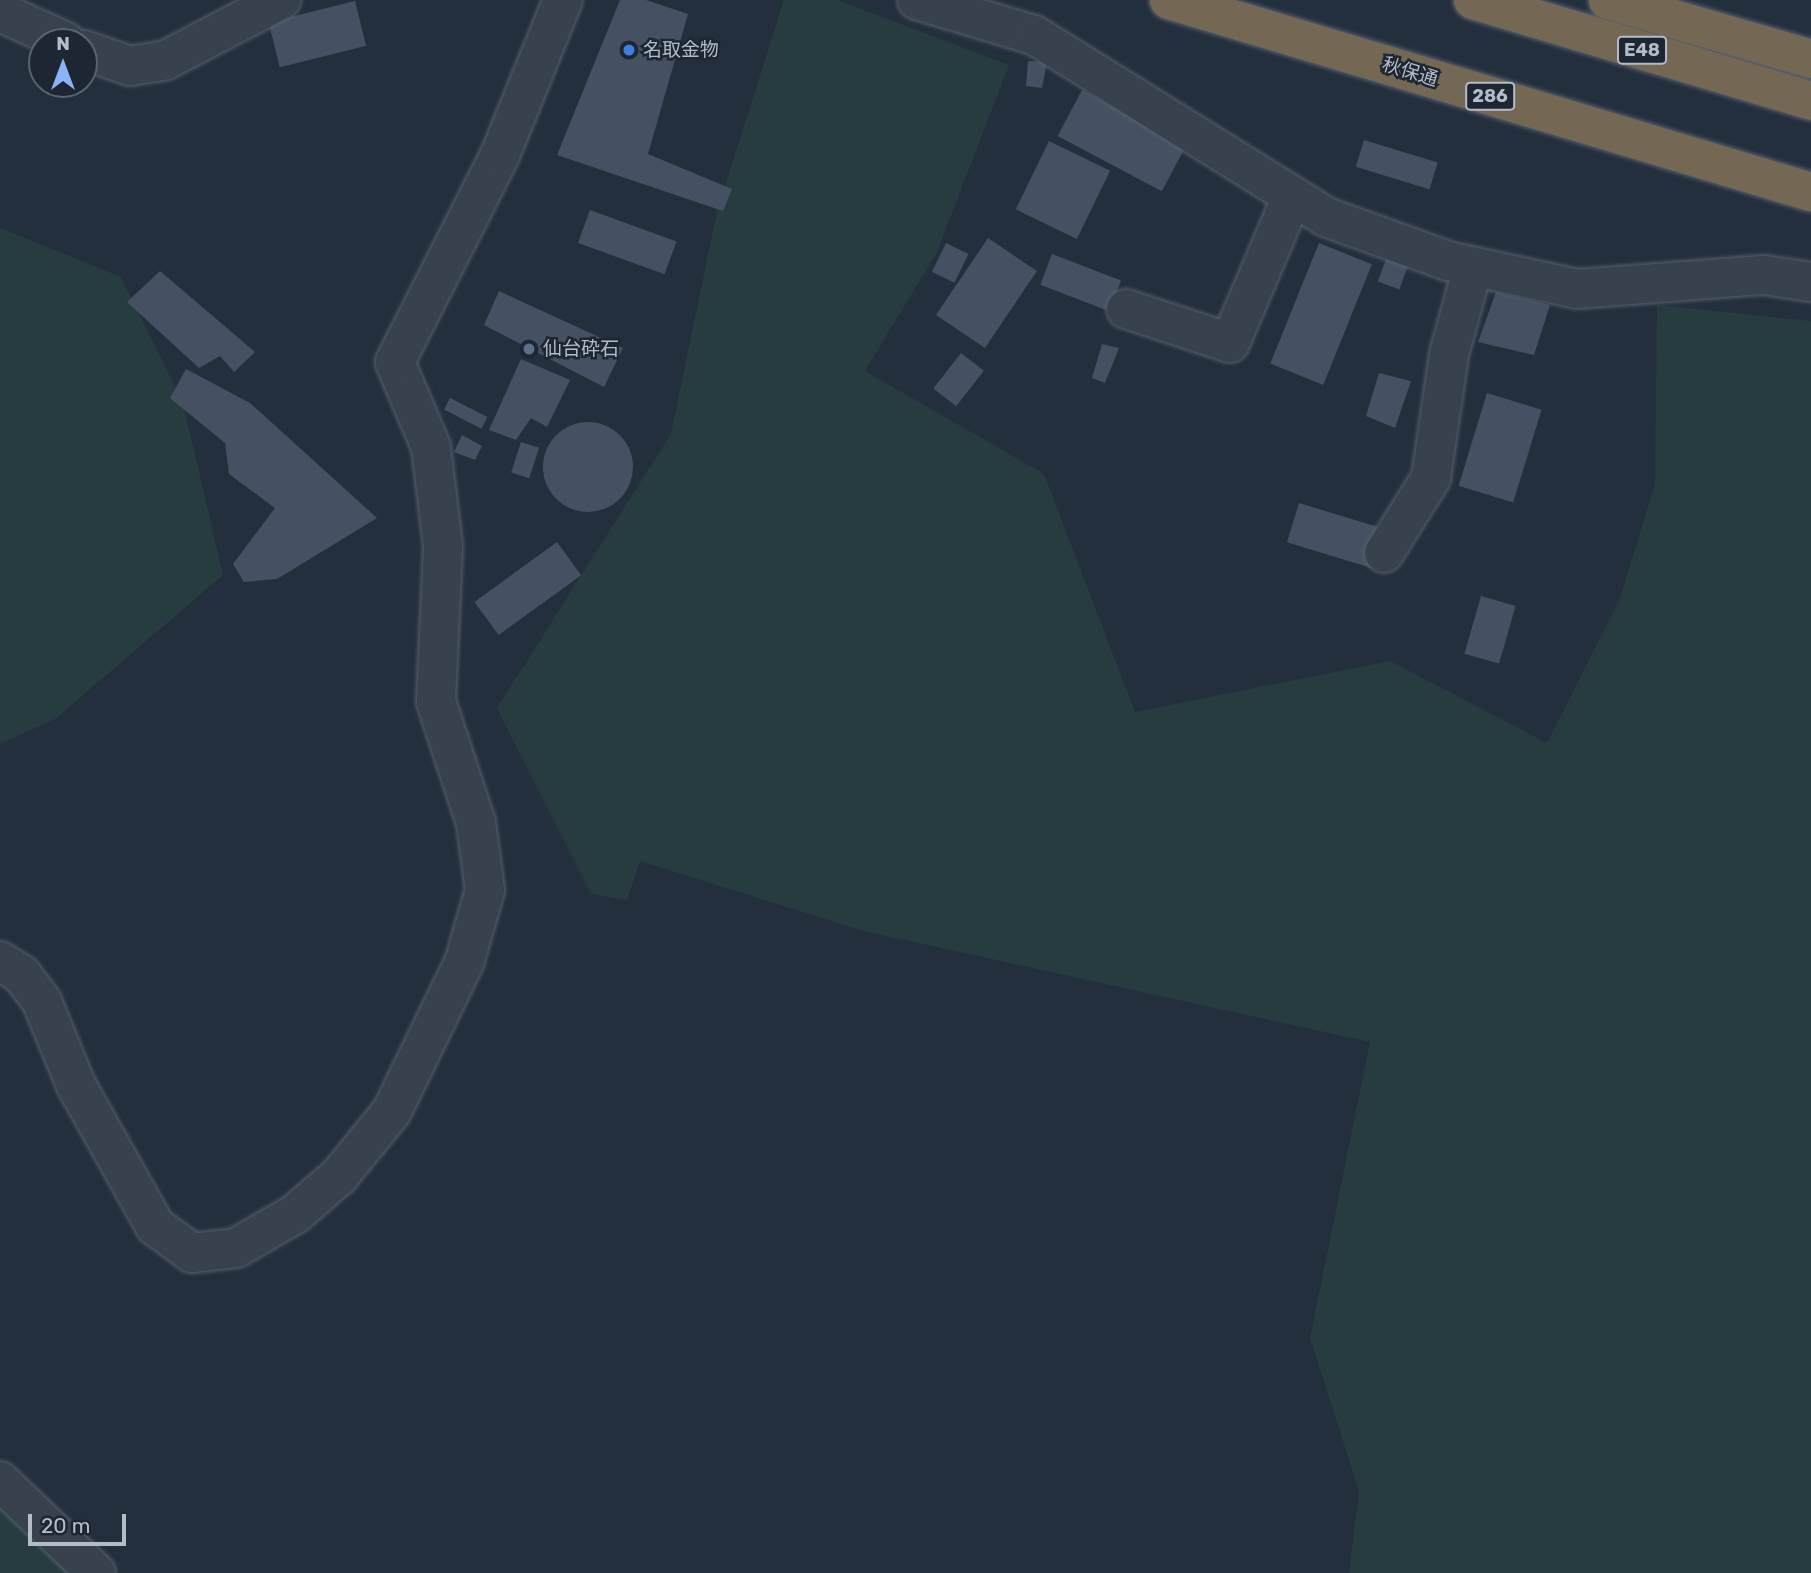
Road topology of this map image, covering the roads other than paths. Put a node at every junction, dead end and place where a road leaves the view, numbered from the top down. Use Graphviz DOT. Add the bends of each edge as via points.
graph roads {
  1 [pos="281,0"];
  2 [pos="563,0"];
  3 [pos="917,0"];
  4 [pos="1169,0"];
  5 [pos="1473,0"];
  6 [pos="1608,0"];
  7 [pos="0,12"];
  8 [pos="35,28"];
  9 [pos="98,55"];
  10 [pos="1811,59"];
  11 [pos="1811,101"];
  12 [pos="1811,192"];
  13 [pos="1292,197"];
  14 [pos="1473,267"];
  15 [pos="1811,282"];
  16 [pos="1126,309"];
  17 [pos="1384,553"];
  18 [pos="0,961"];
  19 [pos="0,1481"];
  20 [pos="96,1573"];
  1 -- 9 [label="street" via="166,60 130,66"];
  2 -- 18 [label="street" via="500,155 395,362 433,459 443,546 436,701 476,823 485,890 468,954 391,1111 339,1177 295,1214 236,1248 192,1252 155,1226 76,1085 42,1002 22,975"];
  3 -- 13 [label="street" via="1034,35"];
  4 -- 12 [label="highway, 秋保通 / 286"];
  5 -- 11 [label="highway, E48"];
  6 -- 10 [label="highway"];
  7 -- 8 [label="street"];
  13 -- 14 [label="street" via="1326,217"];
  13 -- 16 [label="street" via="1230,343"];
  14 -- 15 [label="street" via="1577,289 1764,275"];
  14 -- 17 [label="street" via="1449,354 1431,478"];
  19 -- 20 [label="street"];
}
